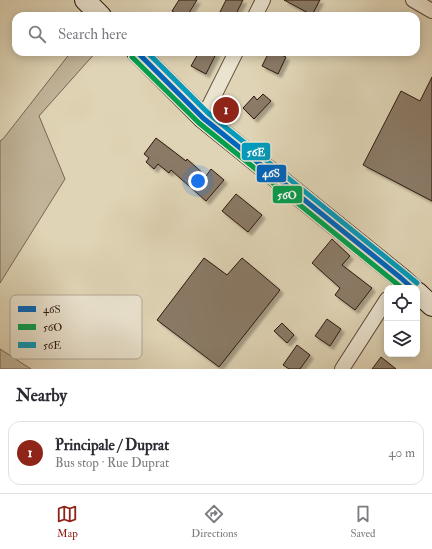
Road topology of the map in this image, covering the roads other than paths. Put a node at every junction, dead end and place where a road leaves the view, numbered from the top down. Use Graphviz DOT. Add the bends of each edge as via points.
graph roads {
  1 [pos="85,0"];
  2 [pos="263,0"];
  3 [pos="412,0"];
  4 [pos="432,11"];
  5 [pos="97,12"];
  6 [pos="257,12"];
  7 [pos="141,56"];
  8 [pos="234,56"];
  9 [pos="203,118"];
  10 [pos="402,285"];
  11 [pos="420,295"];
  12 [pos="384,304"];
  13 [pos="432,306"];
  14 [pos="342,369"];
  1 -- 5 [label="street"];
  2 -- 6 [label="street"];
  3 -- 4 [label="street"];
  7 -- 9 [label="street"];
  8 -- 9 [label="street"];
  9 -- 10 [label="street"];
  11 -- 13 [label="street"];
  12 -- 14 [label="street"];
}
